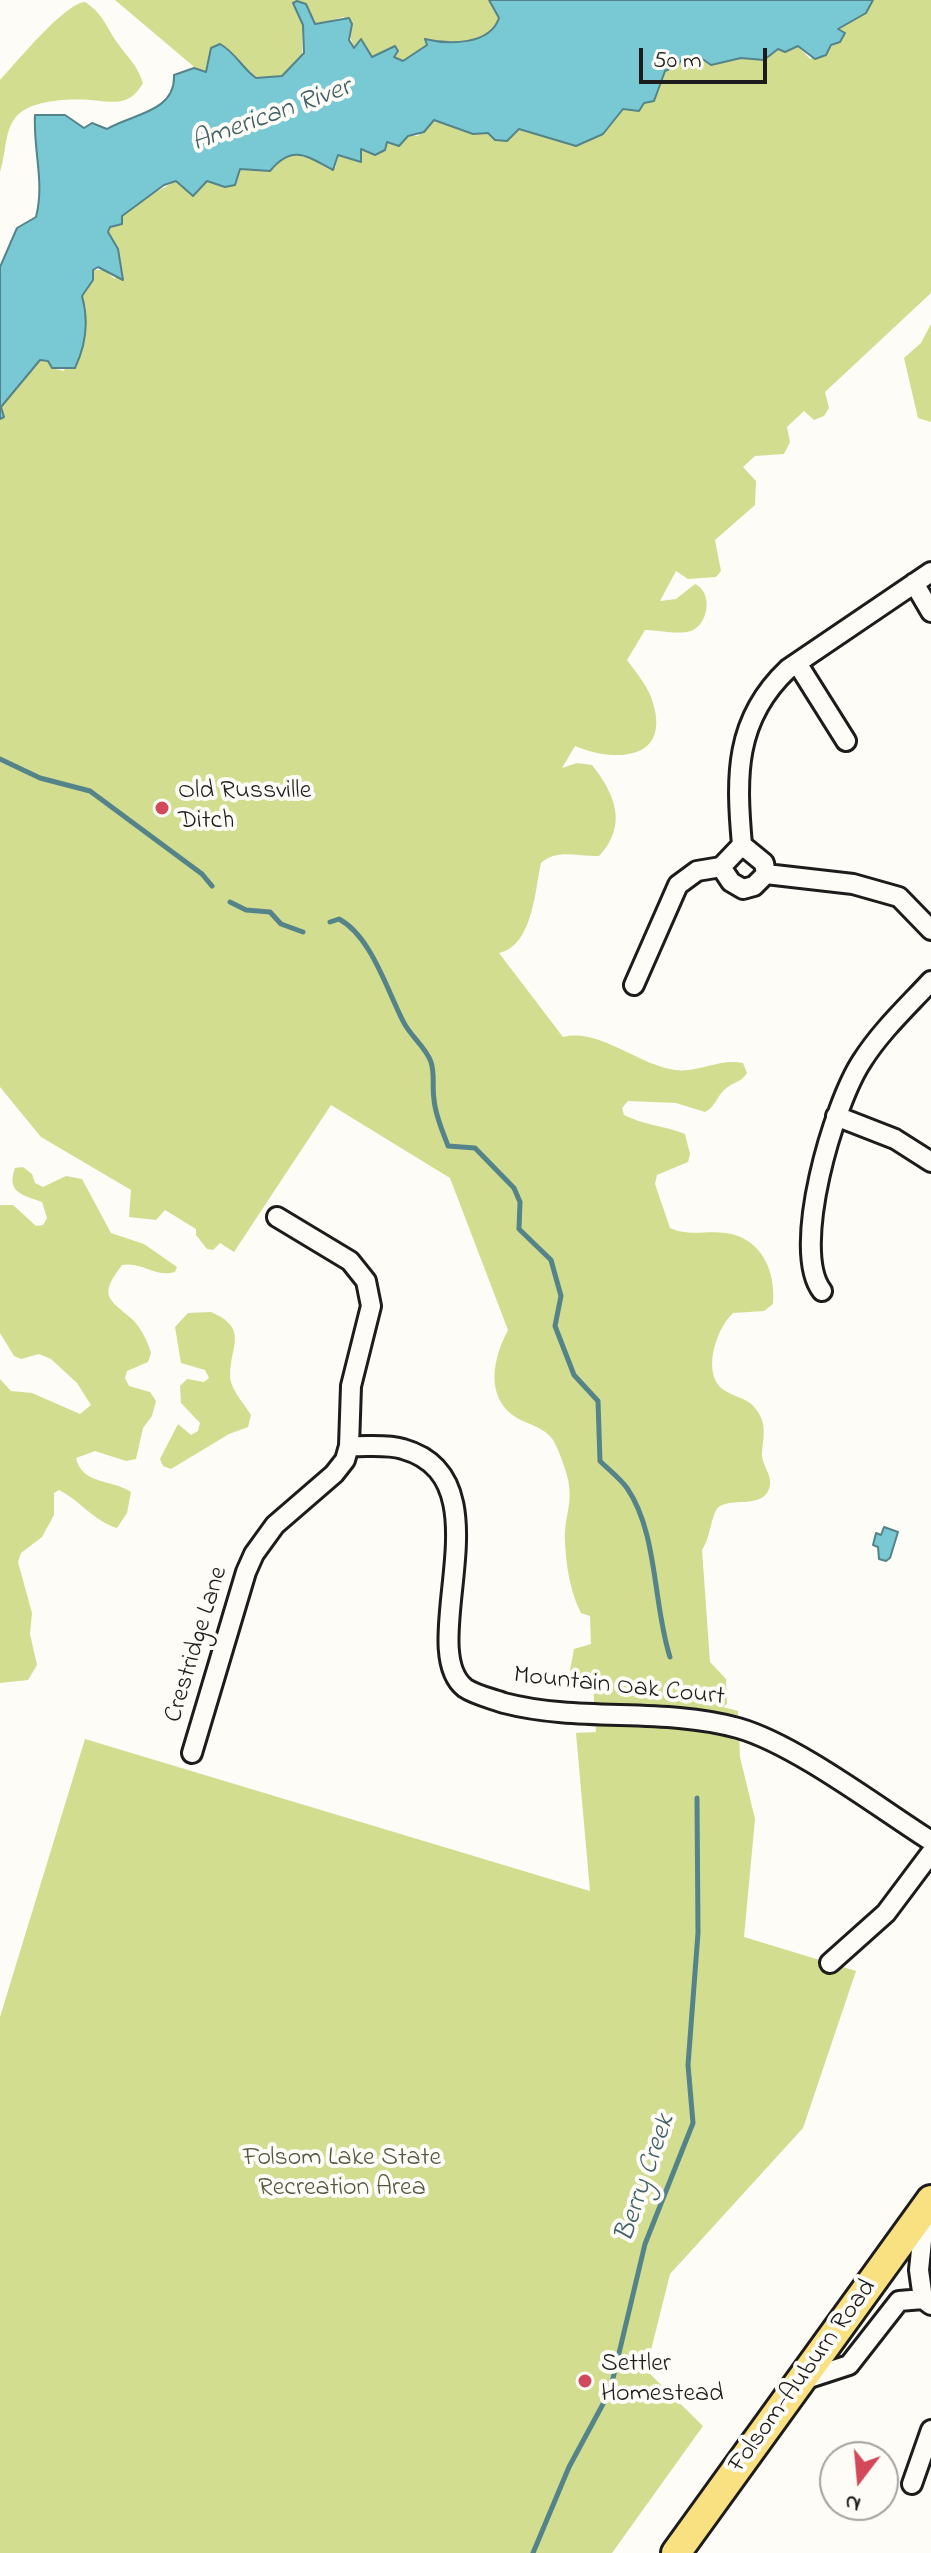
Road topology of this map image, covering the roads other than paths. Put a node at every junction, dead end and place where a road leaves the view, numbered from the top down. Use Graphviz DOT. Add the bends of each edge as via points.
graph roads {
  1 [pos="931,572"];
  2 [pos="914,583"];
  3 [pos="931,612"];
  4 [pos="797,663"];
  5 [pos="846,741"];
  6 [pos="742,845"];
  7 [pos="721,867"];
  8 [pos="766,874"];
  9 [pos="931,930"];
  10 [pos="931,981"];
  11 [pos="634,985"];
  12 [pos="836,1116"];
  13 [pos="931,1162"];
  14 [pos="277,1217"];
  15 [pos="822,1291"];
  16 [pos="349,1446"];
  17 [pos="192,1753"];
  18 [pos="931,1841"];
  19 [pos="931,1853"];
  20 [pos="830,1963"];
  21 [pos="928,2205"];
  22 [pos="927,2302"];
  23 [pos="803,2380"];
  24 [pos="931,2430"];
  25 [pos="912,2484"];
  26 [pos="676,2553"];
  1 -- 2 [label="street"];
  2 -- 3 [label="street"];
  2 -- 4 [label="street"];
  4 -- 5 [label="street"];
  4 -- 6 [label="street" via="761,701 741,749"];
  6 -- 7 [label="street"];
  6 -- 8 [label="street" via="764,863"];
  7 -- 8 [label="street" via="743,889"];
  7 -- 11 [label="street" via="697,871 678,885"];
  8 -- 9 [label="street" via="853,884 899,897"];
  10 -- 12 [label="street" via="859,1064"];
  12 -- 13 [label="street" via="895,1139"];
  12 -- 15 [label="street" via="819,1183 809,1256 811,1274"];
  14 -- 16 [label="street" via="338,1252 366,1281 371,1306 351,1386"];
  16 -- 17 [label="street, Crestridge Lane" via="334,1474 275,1525 254,1554"];
  16 -- 18 [label="street, Mountain Oak Court" via="404,1449 445,1481 457,1513 452,1656 454,1673 465,1688 531,1710 699,1720 738,1728 782,1747"];
  19 -- 20 [label="street" via="886,1913"];
  21 -- 22 [label="street" via="919,2270"];
  21 -- 23 [label="main road, Folsom-Auburn Road"];
  22 -- 23 [label="street" via="899,2301 849,2365"];
  23 -- 26 [label="main road, Folsom-Auburn Road"];
  24 -- 25 [label="street"];
}
